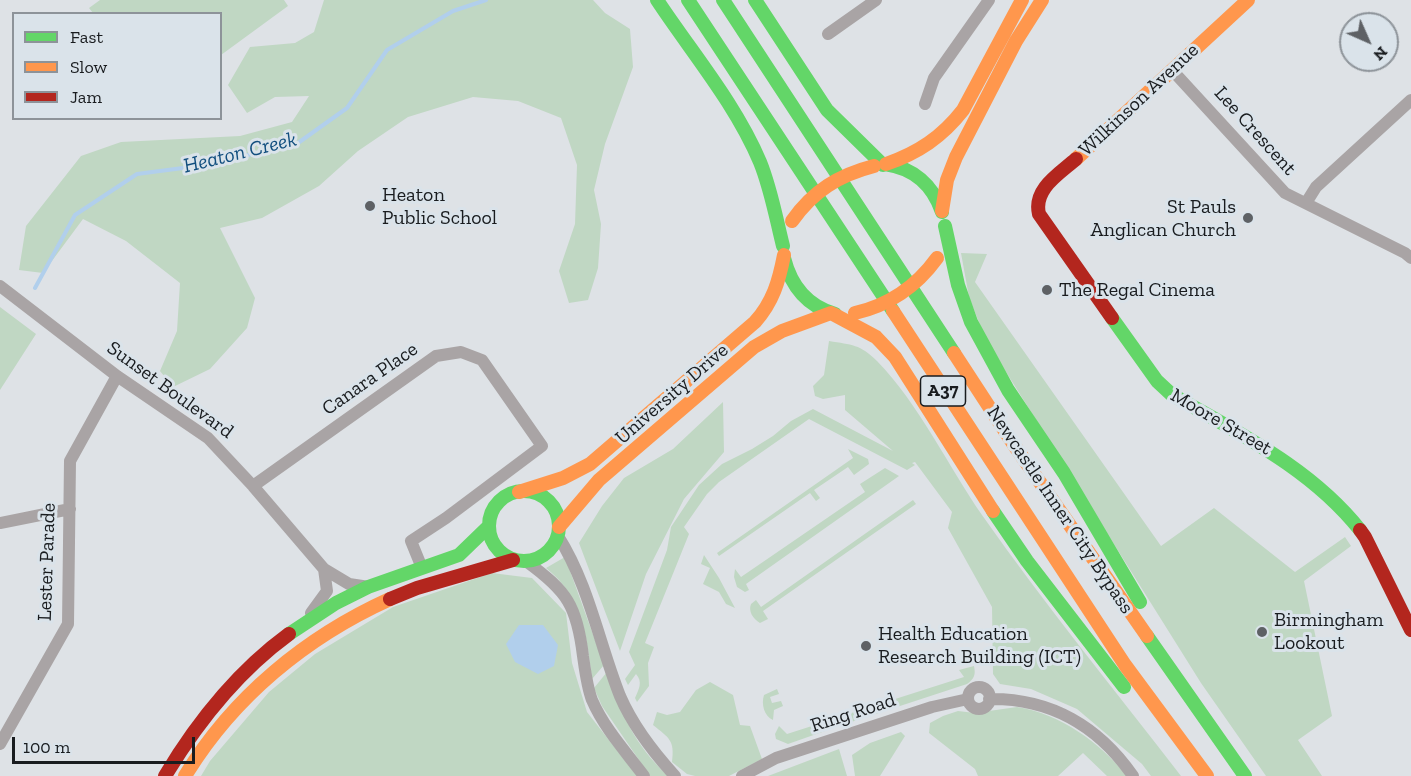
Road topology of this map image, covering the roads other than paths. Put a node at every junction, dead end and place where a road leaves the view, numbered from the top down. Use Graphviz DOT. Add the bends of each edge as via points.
graph roads {
  1 [pos="657,0"];
  2 [pos="688,0"];
  3 [pos="723,0"];
  4 [pos="755,0"];
  5 [pos="876,0"];
  6 [pos="989,0"];
  7 [pos="1022,0"];
  8 [pos="1042,0"];
  9 [pos="1241,2"];
  10 [pos="828,34"];
  11 [pos="1172,70"];
  12 [pos="1411,100"];
  13 [pos="925,104"];
  14 [pos="881,165"];
  15 [pos="1306,203"];
  16 [pos="1037,205"];
  17 [pos="942,211"];
  18 [pos="945,226"];
  19 [pos="784,251"];
  20 [pos="1411,258"];
  21 [pos="0,286"];
  22 [pos="832,314"];
  23 [pos="117,376"];
  24 [pos="253,486"];
  25 [pos="519,492"];
  26 [pos="70,509"];
  27 [pos="0,523"];
  28 [pos="489,526"];
  29 [pos="559,532"];
  30 [pos="520,561"];
  31 [pos="422,568"];
  32 [pos="324,569"];
  33 [pos="369,587"];
  34 [pos="309,618"];
  35 [pos="1411,630"];
  36 [pos="1220,741"];
  37 [pos="0,744"];
  38 [pos="671,772"];
  39 [pos="747,774"];
  40 [pos="165,776"];
  41 [pos="184,776"];
  42 [pos="644,776"];
  43 [pos="681,776"];
  44 [pos="1133,776"];
  45 [pos="1198,776"];
  46 [pos="1207,776"];
  47 [pos="1245,776"];
  1 -- 19 [label="main road" via="736,117 757,156"];
  2 -- 46 [label="main road, Newcastle Inner City Bypass / A37" via="1118,655"];
  3 -- 36 [label="main road, Newcastle Inner City Bypass / A37" via="1014,445"];
  4 -- 14 [label="main road" via="827,110"];
  5 -- 10 [label="street"];
  6 -- 13 [label="street" via="934,78"];
  7 -- 14 [label="main road" via="952,124 929,146"];
  8 -- 17 [label="main road" via="1016,41 956,157"];
  9 -- 11 [label="main road, Wilkinson Avenue"];
  11 -- 15 [label="street, Lee Crescent" via="1285,193"];
  11 -- 16 [label="main road, Wilkinson Avenue" via="1041,191"];
  12 -- 15 [label="street" via="1316,187"];
  14 -- 17 [label="main road" via="904,169 926,183 936,194"];
  14 -- 19 [label="main road, bridge" via="850,172 807,200 792,221"];
  15 -- 20 [label="street, Lee Crescent"];
  16 -- 35 [label="main road, Moore Street" via="1043,222 1163,388 1280,457 1352,520 1365,537"];
  17 -- 18 [label="main road"];
  18 -- 22 [label="main road, bridge" via="937,258 902,294 855,313"];
  18 -- 36 [label="main road" via="970,322 1008,390 1064,473 1182,669"];
  19 -- 22 [label="main road" via="789,275 802,295"];
  19 -- 25 [label="main road, University Drive" via="771,303 750,327 590,464 563,478"];
  21 -- 23 [label="street, Sunset Boulevard"];
  22 -- 29 [label="main road, University Drive" via="793,325 754,347 607,473 585,495"];
  22 -- 45 [label="main road" via="876,337 895,357 1027,561 1091,647"];
  23 -- 24 [label="street, Sunset Boulevard" via="208,438"];
  23 -- 26 [label="street, Lester Parade" via="70,461"];
  24 -- 31 [label="street, Canara Place" via="436,356 461,352 482,360 542,446 411,541"];
  24 -- 32 [label="street, Sunset Boulevard"];
  25 -- 28 [label="main road" via="498,503"];
  25 -- 29 [label="main road" via="548,500 554,508"];
  26 -- 27 [label="street"];
  26 -- 37 [label="street, Lester Parade" via="68,624"];
  28 -- 30 [label="main road" via="497,549"];
  28 -- 31 [label="main road" via="459,555"];
  29 -- 30 [label="main road" via="546,554"];
  29 -- 38 [label="street" via="627,710"];
  30 -- 41 [label="main road" via="416,588 372,607 305,646 240,701"];
  30 -- 42 [label="street" via="550,579 572,606 593,702"];
  31 -- 33 [label="main road"];
  32 -- 33 [label="street, Sunset Boulevard" via="349,584"];
  32 -- 34 [label="street" via="327,591"];
  33 -- 34 [label="main road"];
  34 -- 40 [label="main road" via="260,655 226,689"];
  36 -- 47 [label="main road, Newcastle Inner City Bypass / A37"];
  38 -- 43 [label="street"];
  39 -- 44 [label="street, Ring Road" via="776,758 940,704 968,699 972,689 980,687 989,699 1030,702 1075,720 1108,744"];
}
